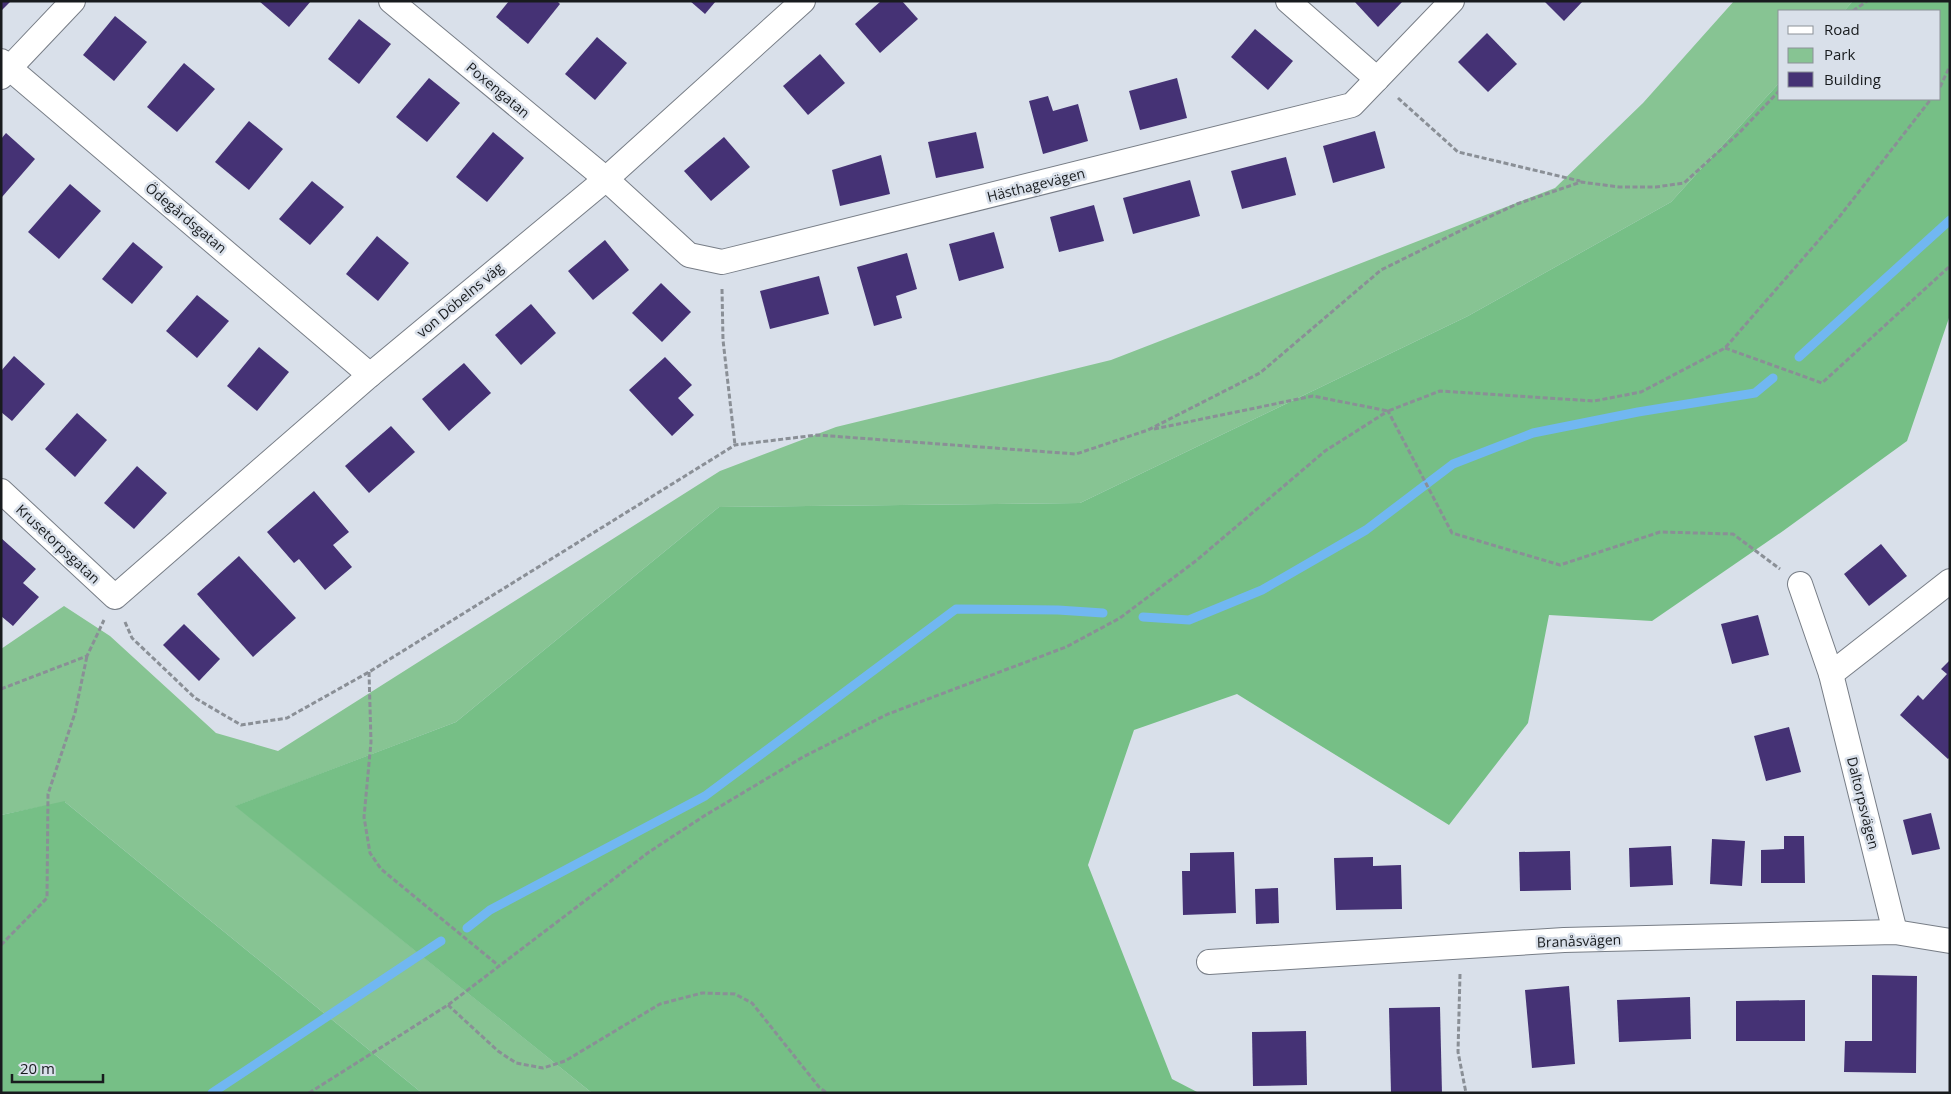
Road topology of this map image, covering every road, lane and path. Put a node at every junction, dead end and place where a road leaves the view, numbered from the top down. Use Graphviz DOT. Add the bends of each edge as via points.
graph roads {
  1 [pos="73,1"];
  2 [pos="392,1"];
  3 [pos="802,1"];
  4 [pos="1288,1"];
  5 [pos="1452,1"];
  6 [pos="1867,1"];
  7 [pos="1854,10"];
  8 [pos="1950,66"];
  9 [pos="4,69"];
  10 [pos="1377,79"];
  11 [pos="1941,85"];
  12 [pos="1778,92"];
  13 [pos="1930,100"];
  14 [pos="606,179"];
  15 [pos="1581,182"];
  16 [pos="722,262"];
  17 [pos="1950,266"];
  18 [pos="1725,348"];
  19 [pos="370,375"];
  20 [pos="1388,411"];
  21 [pos="1148,430"];
  22 [pos="736,446"];
  23 [pos="1,491"];
  24 [pos="1950,581"];
  25 [pos="1800,584"];
  26 [pos="115,597"];
  27 [pos="87,656"];
  28 [pos="369,672"];
  29 [pos="1831,674"];
  30 [pos="1,689"];
  31 [pos="1895,932"];
  32 [pos="1950,941"];
  33 [pos="1,945"];
  34 [pos="1460,947"];
  35 [pos="1209,962"];
  36 [pos="499,966"];
  37 [pos="448,1005"];
  38 [pos="309,1093"];
  39 [pos="827,1093"];
  40 [pos="1466,1093"];
  1 -- 9 [label="street"];
  2 -- 14 [label="street, Poxengatan"];
  3 -- 14 [label="street, von Döbelns väg"];
  4 -- 10 [label="street"];
  5 -- 10 [label="street, Hästhagevägen"];
  6 -- 7 [label="path"];
  8 -- 11 [label="path"];
  9 -- 19 [label="street, Ödegårdsgatan"];
  10 -- 15 [label="path" via="1458,152"];
  10 -- 16 [label="street, Hästhagevägen" via="1352,105 1315,116"];
  12 -- 15 [label="path" via="1684,183 1619,187"];
  13 -- 18 [label="path" via="1840,216"];
  14 -- 16 [label="street, Hästhagevägen" via="689,255"];
  14 -- 19 [label="street, von Döbelns väg"];
  15 -- 21 [label="path" via="1517,204 1381,270 1260,373"];
  16 -- 22 [label="path" via="723,340"];
  17 -- 18 [label="path" via="1822,384"];
  18 -- 20 [label="path" via="1632,394 1594,401 1440,391"];
  19 -- 26 [label="street, von Döbelns väg"];
  20 -- 21 [label="path" via="1313,396"];
  20 -- 25 [label="path" via="1452,533 1560,564 1660,532 1732,534"];
  20 -- 36 [label="path" via="1325,451 1197,560 1120,618 1066,647 888,714 803,757 649,852"];
  21 -- 22 [label="path" via="1076,454 817,435"];
  22 -- 28 [label="path"];
  23 -- 26 [label="street, Krusetorpsgatan"];
  24 -- 29 [label="street"];
  25 -- 29 [label="street, Daltorpsvägen"];
  26 -- 27 [label="path"];
  26 -- 28 [label="path" via="132,638 195,698 240,725 287,718"];
  27 -- 30 [label="path"];
  27 -- 33 [label="path" via="75,713 48,794 47,898"];
  28 -- 36 [label="path" via="372,742 364,817 370,853 381,869"];
  29 -- 31 [label="street, Daltorpsvägen"];
  31 -- 32 [label="street, Branåsvägen"];
  31 -- 34 [label="street, Branåsvägen" via="1564,940"];
  34 -- 35 [label="street, Branåsvägen"];
  34 -- 40 [label="path" via="1458,1052"];
  36 -- 37 [label="path"];
  37 -- 38 [label="path"];
  37 -- 39 [label="path" via="498,1051 516,1063 543,1068 565,1061 660,1004 702,993 735,994 752,1003 819,1088"];
}
